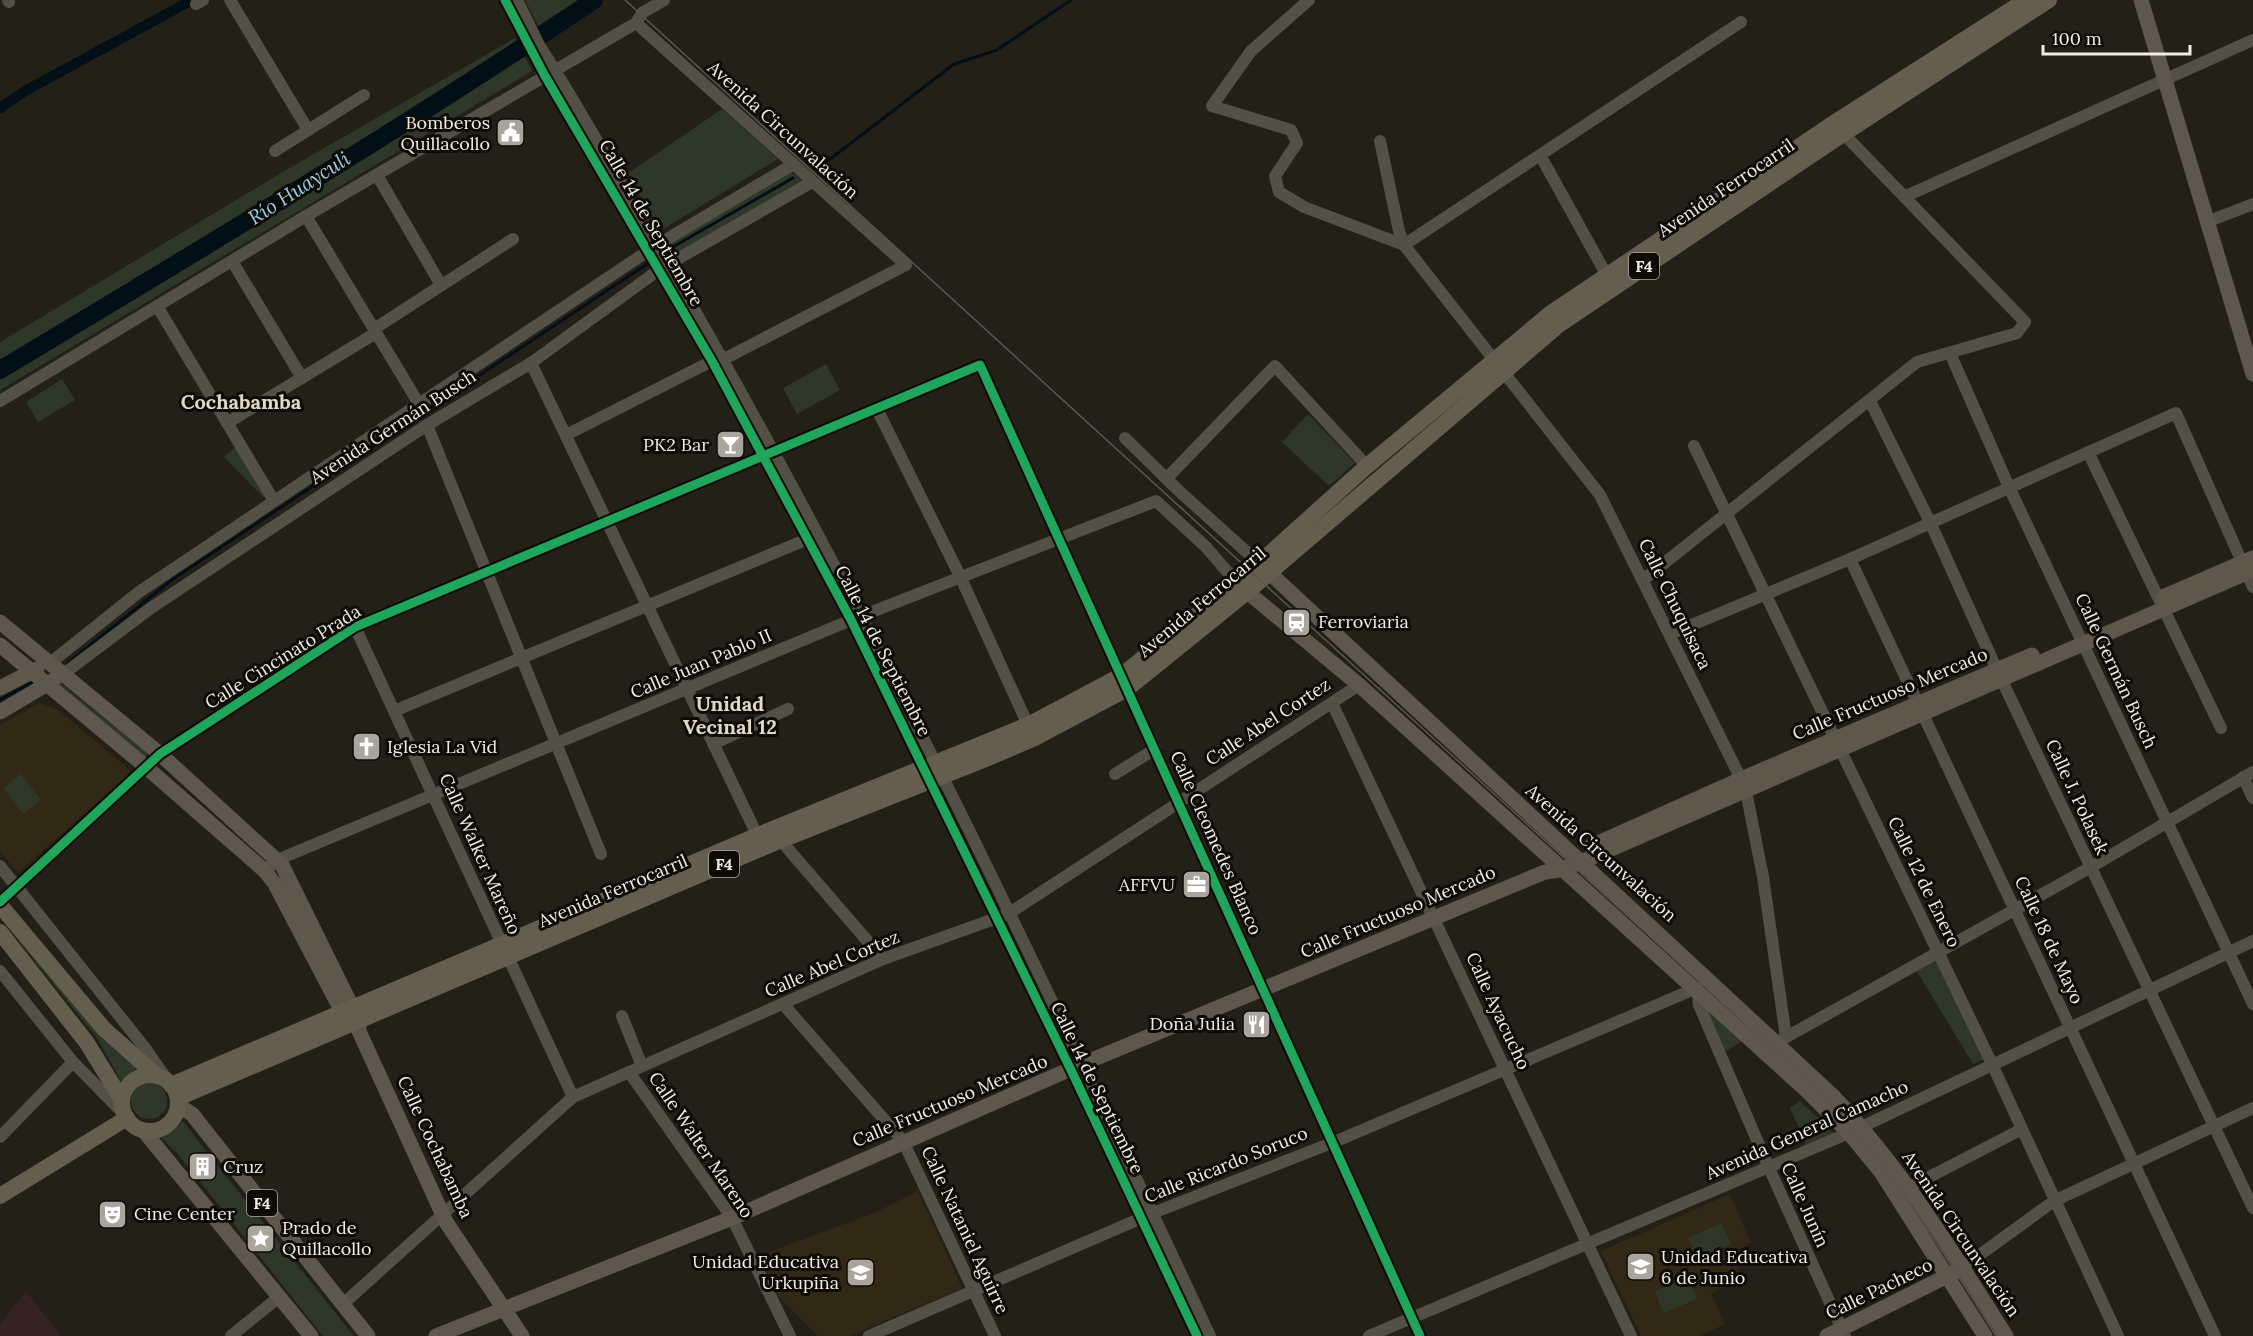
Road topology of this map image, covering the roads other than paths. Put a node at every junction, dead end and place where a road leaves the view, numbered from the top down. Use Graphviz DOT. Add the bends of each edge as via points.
graph roads {
  1 [pos="230,0"];
  2 [pos="505,0"];
  3 [pos="517,0"];
  4 [pos="664,0"];
  5 [pos="1309,0"];
  6 [pos="2026,0"];
  7 [pos="2049,0"];
  8 [pos="2141,0"];
  9 [pos="1742,22"];
  10 [pos="636,23"];
  11 [pos="2253,40"];
  12 [pos="532,42"];
  13 [pos="550,72"];
  14 [pos="2165,78"];
  15 [pos="364,95"];
  16 [pos="1839,128"];
  17 [pos="308,130"];
  18 [pos="1380,141"];
  19 [pos="275,151"];
  20 [pos="1540,155"];
  21 [pos="792,165"];
  22 [pos="377,175"];
  23 [pos="812,182"];
  24 [pos="1906,196"];
  25 [pos="2253,204"];
  26 [pos="306,216"];
  27 [pos="2209,221"];
  28 [pos="513,239"];
  29 [pos="1404,245"];
  30 [pos="653,249"];
  31 [pos="232,261"];
  32 [pos="666,267"];
  33 [pos="1609,280"];
  34 [pos="441,285"];
  35 [pos="158,306"];
  36 [pos="375,331"];
  37 [pos="1950,353"];
  38 [pos="718,360"];
  39 [pos="531,363"];
  40 [pos="980,365"];
  41 [pos="1498,367"];
  42 [pos="2253,374"];
  43 [pos="302,378"];
  44 [pos="0,400"];
  45 [pos="1870,401"];
  46 [pos="419,404"];
  47 [pos="877,409"];
  48 [pos="227,423"];
  49 [pos="427,425"];
  50 [pos="568,434"];
  51 [pos="1125,438"];
  52 [pos="1694,446"];
  53 [pos="2088,452"];
  54 [pos="768,454"];
  55 [pos="1367,466"];
  56 [pos="1168,477"];
  57 [pos="2009,487"];
  58 [pos="274,501"];
  59 [pos="1156,501"];
  60 [pos="1727,513"];
  61 [pos="608,520"];
  62 [pos="1930,522"];
  63 [pos="813,537"];
  64 [pos="1060,539"];
  65 [pos="1851,559"];
  66 [pos="1264,568"];
  67 [pos="2249,570"];
  68 [pos="485,571"];
  69 [pos="960,576"];
  70 [pos="1643,580"];
  71 [pos="1242,587"];
  72 [pos="1766,594"];
  73 [pos="2161,604"];
  74 [pos="647,605"];
  75 [pos="856,619"];
  76 [pos="0,622"];
  77 [pos="355,627"];
  78 [pos="1670,634"];
  79 [pos="2082,639"];
  80 [pos="0,645"];
  81 [pos="521,658"];
  82 [pos="49,664"];
  83 [pos="31,672"];
  84 [pos="62,675"];
  85 [pos="2000,675"];
  86 [pos="1125,682"];
  87 [pos="46,685"];
  88 [pos="1359,685"];
  89 [pos="0,688"];
  90 [pos="687,689"];
  91 [pos="1332,703"];
  92 [pos="788,709"];
  93 [pos="1920,709"];
  94 [pos="394,711"];
  95 [pos="0,712"];
  96 [pos="1028,725"];
  97 [pos="2221,728"];
  98 [pos="556,743"];
  99 [pos="714,744"];
  100 [pos="1838,744"];
  101 [pos="1155,748"];
  102 [pos="160,754"];
  103 [pos="145,766"];
  104 [pos="932,774"];
  105 [pos="1115,774"];
  106 [pos="2248,774"];
  107 [pos="1743,785"];
  108 [pos="434,794"];
  109 [pos="2253,798"];
  110 [pos="1180,801"];
  111 [pos="2166,820"];
  112 [pos="768,838"];
  113 [pos="601,854"];
  114 [pos="277,860"];
  115 [pos="1563,863"];
  116 [pos="0,866"];
  117 [pos="2091,867"];
  118 [pos="265,871"];
  119 [pos="16,887"];
  120 [pos="0,903"];
  121 [pos="2014,909"];
  122 [pos="1008,914"];
  123 [pos="1434,918"];
  124 [pos="996,919"];
  125 [pos="0,932"];
  126 [pos="2253,941"];
  127 [pos="504,951"];
  128 [pos="2229,952"];
  129 [pos="1939,953"];
  130 [pos="883,959"];
  131 [pos="0,971"];
  132 [pos="1697,988"];
  133 [pos="1264,990"];
  134 [pos="2149,990"];
  135 [pos="783,1004"];
  136 [pos="2253,1004"];
  137 [pos="622,1016"];
  138 [pos="352,1019"];
  139 [pos="2069,1027"];
  140 [pos="1782,1040"];
  141 [pos="73,1062"];
  142 [pos="1992,1064"];
  143 [pos="642,1066"];
  144 [pos="1077,1067"];
  145 [pos="1506,1069"];
  146 [pos="629,1072"];
  147 [pos="170,1089"];
  148 [pos="573,1097"];
  149 [pos="2253,1108"];
  150 [pos="125,1111"];
  151 [pos="2214,1126"];
  152 [pos="1855,1129"];
  153 [pos="143,1130"];
  154 [pos="2020,1130"];
  155 [pos="0,1137"];
  156 [pos="903,1141"];
  157 [pos="1334,1142"];
  158 [pos="2134,1164"];
  159 [pos="1769,1168"];
  160 [pos="1910,1187"];
  161 [pos="0,1196"];
  162 [pos="2054,1201"];
  163 [pos="2253,1208"];
  164 [pos="442,1212"];
  165 [pos="1147,1216"];
  166 [pos="732,1218"];
  167 [pos="1588,1245"];
  168 [pos="1963,1267"];
  169 [pos="1948,1277"];
  170 [pos="973,1290"];
  171 [pos="279,1297"];
  172 [pos="343,1304"];
  173 [pos="504,1309"];
  174 [pos="1412,1318"];
  175 [pos="1843,1333"];
  176 [pos="231,1336"];
  177 [pos="311,1336"];
  178 [pos="368,1336"];
  179 [pos="436,1336"];
  180 [pos="522,1336"];
  181 [pos="790,1336"];
  182 [pos="869,1336"];
  183 [pos="995,1336"];
  184 [pos="1197,1336"];
  185 [pos="1210,1336"];
  186 [pos="1369,1336"];
  187 [pos="1420,1336"];
  188 [pos="1630,1336"];
  189 [pos="1827,1336"];
  190 [pos="1985,1336"];
  191 [pos="2006,1336"];
  192 [pos="2118,1336"];
  193 [pos="2215,1336"];
  1 -- 17 [label="street"];
  2 -- 12 [label="street, Calle 14 de Septiembre"];
  3 -- 12 [label="street, Calle 14 de Septiembre"];
  4 -- 10 [label="street" via="642,13"];
  5 -- 29 [label="street" via="1251,51 1212,106 1291,130 1297,143 1275,176 1279,192 1304,207"];
  6 -- 16 [label="highway, Avenida Ferrocarril / F4"];
  7 -- 16 [label="highway, Avenida Ferrocarril / F4"];
  8 -- 14 [label="main road"];
  9 -- 20 [label="street"];
  10 -- 13 [label="street"];
  10 -- 21 [label="street, Avenida Circunvalación"];
  11 -- 14 [label="street"];
  12 -- 13 [label="street, Calle 14 de Septiembre"];
  13 -- 22 [label="street"];
  13 -- 30 [label="street, Calle 14 de Septiembre"];
  14 -- 24 [label="street"];
  14 -- 27 [label="main road"];
  15 -- 17 [label="street"];
  16 -- 24 [label="street"];
  16 -- 33 [label="highway, Avenida Ferrocarril / F4"];
  17 -- 19 [label="street"];
  18 -- 29 [label="street"];
  20 -- 29 [label="street"];
  20 -- 33 [label="street"];
  21 -- 23 [label="street, Avenida Circunvalación"];
  21 -- 30 [label="street, Avenida Germán Busch"];
  22 -- 26 [label="street"];
  22 -- 34 [label="street"];
  23 -- 32 [label="street, Avenida Germán Busch"];
  23 -- 38 [label="street, Avenida Circunvalación" via="906,265"];
  24 -- 37 [label="street" via="2025,322 2018,333"];
  25 -- 27 [label="street"];
  26 -- 31 [label="street"];
  26 -- 36 [label="street"];
  27 -- 42 [label="main road"];
  28 -- 34 [label="street"];
  29 -- 41 [label="street, Calle Chuquisaca"];
  30 -- 32 [label="street, Calle 14 de Septiembre"];
  30 -- 46 [label="street, Avenida Germán Busch"];
  31 -- 35 [label="street"];
  31 -- 43 [label="street"];
  32 -- 38 [label="street, Calle 14 de Septiembre"];
  32 -- 39 [label="street, Avenida Germán Busch"];
  33 -- 41 [label="highway, Avenida Ferrocarril / F4" via="1551,313"];
  34 -- 36 [label="street"];
  35 -- 44 [label="street"];
  35 -- 48 [label="street"];
  36 -- 43 [label="street"];
  36 -- 46 [label="street"];
  37 -- 45 [label="street" via="1917,362"];
  37 -- 57 [label="street, Calle Germán Busch"];
  38 -- 50 [label="street"];
  38 -- 54 [label="street, Calle 14 de Septiembre"];
  39 -- 49 [label="street, Avenida Germán Busch"];
  39 -- 50 [label="street"];
  40 -- 47 [label="street, Calle Cincinato Prada"];
  40 -- 64 [label="street, Calle Cleomedes Blanco"];
  41 -- 55 [label="highway, Avenida Ferrocarril / F4"];
  41 -- 66 [label="highway, Avenida Ferrocarril / F4"];
  41 -- 70 [label="street, Calle Chuquisaca" via="1600,495"];
  43 -- 48 [label="street"];
  45 -- 60 [label="street"];
  45 -- 62 [label="street, Calle J. Polasek"];
  46 -- 58 [label="street, Avenida Germán Busch"];
  47 -- 54 [label="street, Calle Cincinato Prada"];
  47 -- 69 [label="street"];
  48 -- 58 [label="street"];
  49 -- 68 [label="street"];
  49 -- 84 [label="street, Avenida Germán Busch" via="151,608"];
  50 -- 61 [label="street"];
  51 -- 56 [label="street, Avenida Circunvalación"];
  52 -- 60 [label="street, Calle 12 de Enero"];
  53 -- 57 [label="street"];
  53 -- 67 [label="street" via="2176,412"];
  53 -- 73 [label="street"];
  54 -- 61 [label="street, Calle Cincinato Prada"];
  54 -- 63 [label="street, Calle 14 de Septiembre"];
  55 -- 56 [label="street" via="1275,366"];
  55 -- 66 [label="highway, Avenida Ferrocarril / F4"];
  56 -- 66 [label="street, Avenida Circunvalación"];
  57 -- 62 [label="street"];
  57 -- 79 [label="street, Calle Germán Busch"];
  58 -- 82 [label="street, Avenida Germán Busch" via="139,592"];
  59 -- 64 [label="street, Calle Juan Pablo II"];
  59 -- 71 [label="street, Avenida Circunvalación"];
  60 -- 70 [label="street"];
  60 -- 72 [label="street, Calle 12 de Enero"];
  61 -- 68 [label="street, Calle Cincinato Prada"];
  61 -- 74 [label="street"];
  62 -- 65 [label="street"];
  62 -- 85 [label="street, Calle J. Polasek"];
  63 -- 74 [label="street"];
  63 -- 75 [label="street, Calle 14 de Septiembre"];
  64 -- 69 [label="street, Calle Juan Pablo II"];
  64 -- 86 [label="street, Calle Cleomedes Blanco"];
  65 -- 72 [label="street"];
  65 -- 93 [label="street, Calle 18 de Mayo"];
  66 -- 71 [label="highway, Avenida Ferrocarril / F4"];
  66 -- 115 [label="main road, Avenida Circunvalación"];
  67 -- 73 [label="main road, Calle Fructuoso Mercado"];
  68 -- 77 [label="street, Calle Cincinato Prada"];
  68 -- 81 [label="street"];
  69 -- 75 [label="street, Calle Juan Pablo II"];
  69 -- 96 [label="street"];
  70 -- 78 [label="street, Calle Chuquisaca"];
  71 -- 86 [label="highway, Avenida Ferrocarril / F4"];
  71 -- 88 [label="main road, Avenida Circunvalación"];
  72 -- 78 [label="street"];
  72 -- 100 [label="street, Calle 12 de Enero"];
  73 -- 79 [label="main road, Calle Fructuoso Mercado"];
  73 -- 97 [label="street"];
  74 -- 81 [label="street"];
  74 -- 90 [label="street"];
  75 -- 90 [label="street, Calle Juan Pablo II"];
  75 -- 104 [label="street, Calle 14 de Septiembre"];
  76 -- 82 [label="main road"];
  77 -- 94 [label="street, Calle Walker Mareño"];
  77 -- 102 [label="street, Calle Cincinato Prada"];
  78 -- 107 [label="street, Calle Chuquisaca"];
  79 -- 85 [label="main road, Calle Fructuoso Mercado"];
  79 -- 111 [label="street, Calle Germán Busch"];
  80 -- 83 [label="main road"];
  81 -- 94 [label="street"];
  81 -- 98 [label="street"];
  82 -- 83 [label="main road, Avenida Germán Busch"];
  82 -- 84 [label="main road"];
  83 -- 87 [label="main road"];
  83 -- 89 [label="main road, Avenida Germán Busch"];
  84 -- 87 [label="main road, Avenida Germán Busch"];
  84 -- 102 [label="main road"];
  85 -- 93 [label="main road, Calle Fructuoso Mercado"];
  85 -- 117 [label="street, Calle J. Polasek"];
  86 -- 96 [label="highway, Avenida Ferrocarril / F4"];
  86 -- 101 [label="street, Calle Cleomedes Blanco"];
  86 -- 104 [label="highway, Avenida Ferrocarril / F4" via="1033,739"];
  87 -- 95 [label="main road, Avenida Germán Busch"];
  87 -- 103 [label="main road"];
  88 -- 91 [label="street, Calle Abel Cortez"];
  88 -- 115 [label="main road, Avenida Circunvalación"];
  90 -- 98 [label="street, Calle Juan Pablo II"];
  90 -- 99 [label="street"];
  91 -- 110 [label="street, Calle Abel Cortez"];
  91 -- 123 [label="street, Calle Ayacucho"];
  92 -- 99 [label="street"];
  93 -- 100 [label="main road, Calle Fructuoso Mercado"];
  93 -- 121 [label="street, Calle 18 de Mayo"];
  94 -- 108 [label="street, Calle Walker Mareño"];
  96 -- 104 [label="highway, Avenida Ferrocarril / F4"];
  98 -- 108 [label="street, Calle Juan Pablo II"];
  98 -- 113 [label="street"];
  99 -- 112 [label="street"];
  100 -- 107 [label="main road, Calle Fructuoso Mercado"];
  100 -- 129 [label="street, Calle 12 de Enero"];
  101 -- 105 [label="street"];
  101 -- 110 [label="street, Calle Cleomedes Blanco"];
  102 -- 103 [label="street, Calle Cincinato Prada"];
  102 -- 114 [label="main road"];
  103 -- 118 [label="main road"];
  103 -- 119 [label="street, Calle Cincinato Prada"];
  104 -- 112 [label="highway, Avenida Ferrocarril / F4"];
  104 -- 122 [label="street, Calle 14 de Septiembre"];
  104 -- 124 [label="street, Calle 14 de Septiembre"];
  106 -- 109 [label="street"];
  106 -- 111 [label="street"];
  107 -- 115 [label="main road, Calle Fructuoso Mercado"];
  107 -- 140 [label="street, Calle Chuquisaca" via="1763,878"];
  108 -- 114 [label="street, Calle Juan Pablo II"];
  108 -- 127 [label="street, Calle Walker Mareño"];
  110 -- 122 [label="street, Calle Abel Cortez"];
  110 -- 133 [label="street, Calle Cleomedes Blanco"];
  111 -- 117 [label="street"];
  111 -- 128 [label="street, Calle Germán Busch"];
  112 -- 127 [label="highway, Avenida Ferrocarril / F4"];
  112 -- 130 [label="street"];
  114 -- 118 [label="street, Calle Juan Pablo II"];
  114 -- 138 [label="main road" via="286,872"];
  115 -- 123 [label="main road, Calle Fructuoso Mercado"];
  115 -- 132 [label="main road, Avenida Circunvalación"];
  115 -- 140 [label="main road, Avenida Circunvalación"];
  116 -- 119 [label="street"];
  117 -- 121 [label="street"];
  117 -- 134 [label="street, Calle J. Polasek"];
  118 -- 138 [label="main road"];
  119 -- 120 [label="street, Calle Cincinato Prada"];
  119 -- 147 [label="street" via="145,1048"];
  120 -- 147 [label="highway, F4" via="104,1029"];
  121 -- 129 [label="street"];
  121 -- 139 [label="street, Calle 18 de Mayo"];
  122 -- 124 [label="street, Calle Abel Cortez"];
  122 -- 144 [label="street, Calle 14 de Septiembre"];
  123 -- 133 [label="main road, Calle Fructuoso Mercado"];
  123 -- 145 [label="street, Calle Ayacucho"];
  124 -- 130 [label="street, Calle Abel Cortez"];
  124 -- 144 [label="street, Calle 14 de Septiembre"];
  125 -- 150 [label="highway, F4" via="87,1042"];
  126 -- 128 [label="street, Avenida General Camacho"];
  127 -- 138 [label="highway, Avenida Ferrocarril / F4"];
  127 -- 148 [label="street, Calle Walker Mareño"];
  128 -- 134 [label="street, Avenida General Camacho"];
  128 -- 136 [label="street, Calle Germán Busch"];
  129 -- 140 [label="street"];
  129 -- 142 [label="street, Calle 12 de Enero"];
  130 -- 135 [label="street, Calle Abel Cortez"];
  131 -- 141 [label="street"];
  132 -- 145 [label="street, Calle Ricardo Soruco"];
  132 -- 152 [label="main road, Avenida Circunvalación"];
  132 -- 159 [label="street, Calle Junín" via="1699,1005"];
  133 -- 144 [label="main road, Calle Fructuoso Mercado"];
  133 -- 157 [label="street, Calle Cleomedes Blanco"];
  134 -- 139 [label="street, Avenida General Camacho"];
  134 -- 151 [label="street, Calle J. Polasek"];
  135 -- 143 [label="street, Calle Abel Cortez"];
  135 -- 156 [label="street, Calle Nataniel Aguirre"];
  137 -- 143 [label="street"];
  138 -- 147 [label="highway, Avenida Ferrocarril / F4"];
  138 -- 164 [label="main road, Calle Cochabamba"];
  139 -- 142 [label="street, Avenida General Camacho"];
  139 -- 158 [label="street, Calle 18 de Mayo"];
  140 -- 152 [label="main road, Avenida Circunvalación"];
  141 -- 150 [label="street"];
  141 -- 155 [label="street"];
  142 -- 152 [label="street, Avenida General Camacho"];
  142 -- 154 [label="street, Calle 12 de Enero"];
  143 -- 146 [label="street, Calle Abel Cortez"];
  144 -- 156 [label="main road, Calle Fructuoso Mercado"];
  144 -- 165 [label="street, Calle 14 de Septiembre"];
  145 -- 157 [label="street, Calle Ricardo Soruco"];
  145 -- 167 [label="street, Calle Ayacucho"];
  146 -- 148 [label="street, Calle Abel Cortez"];
  146 -- 166 [label="street, Calle Walter Mareno"];
  147 -- 150 [label="highway, F4" via="136,1078 126,1088"];
  147 -- 153 [label="highway" via="173,1120 154,1131"];
  147 -- 172 [label="main road, F4"];
  148 -- 164 [label="street, Calle Abel Cortez"];
  149 -- 151 [label="street"];
  150 -- 153 [label="highway, F4"];
  150 -- 161 [label="highway, F4"];
  151 -- 158 [label="street"];
  151 -- 163 [label="street, Calle J. Polasek"];
  152 -- 159 [label="street, Avenida General Camacho"];
  152 -- 160 [label="main road, Avenida Circunvalación"];
  152 -- 169 [label="main road, Avenida Circunvalación"];
  153 -- 171 [label="main road, F4"];
  154 -- 160 [label="street"];
  154 -- 162 [label="street, Calle 12 de Enero"];
  156 -- 166 [label="main road, Calle Fructuoso Mercado"];
  156 -- 170 [label="street, Calle Nataniel Aguirre"];
  157 -- 165 [label="street, Calle Ricardo Soruco"];
  157 -- 174 [label="street, Calle Cleomedes Blanco"];
  158 -- 162 [label="street"];
  158 -- 193 [label="street, Calle 18 de Mayo"];
  159 -- 167 [label="street, Avenida General Camacho"];
  159 -- 175 [label="street, Calle Junín"];
  160 -- 168 [label="main road, Avenida Circunvalación"];
  162 -- 168 [label="street"];
  162 -- 192 [label="street, Calle 12 de Enero"];
  164 -- 172 [label="street, Calle Abel Cortez"];
  164 -- 173 [label="main road, Calle Cochabamba"];
  165 -- 170 [label="street, Calle Ricardo Soruco"];
  165 -- 184 [label="street, Calle 14 de Septiembre"];
  165 -- 185 [label="street, Calle 14 de Septiembre"];
  166 -- 173 [label="main road, Calle Fructuoso Mercado"];
  166 -- 181 [label="street, Calle Walter Mareno"];
  167 -- 174 [label="street, Avenida General Camacho"];
  167 -- 188 [label="street, Calle Ayacucho"];
  168 -- 169 [label="main road, Calle Pacheco"];
  168 -- 191 [label="main road, Avenida Circunvalación"];
  169 -- 175 [label="main road, Calle Pacheco"];
  169 -- 190 [label="main road, Avenida Circunvalación"];
  170 -- 182 [label="street, Calle Ricardo Soruco"];
  170 -- 183 [label="street, Calle Nataniel Aguirre"];
  171 -- 176 [label="street"];
  171 -- 177 [label="main road, F4"];
  172 -- 178 [label="main road, F4"];
  173 -- 179 [label="main road, Calle Fructuoso Mercado"];
  173 -- 180 [label="main road, Calle Cochabamba"];
  174 -- 186 [label="street, Avenida General Camacho"];
  174 -- 187 [label="street, Calle Cleomedes Blanco"];
  175 -- 189 [label="main road, Calle Pacheco"];
}
